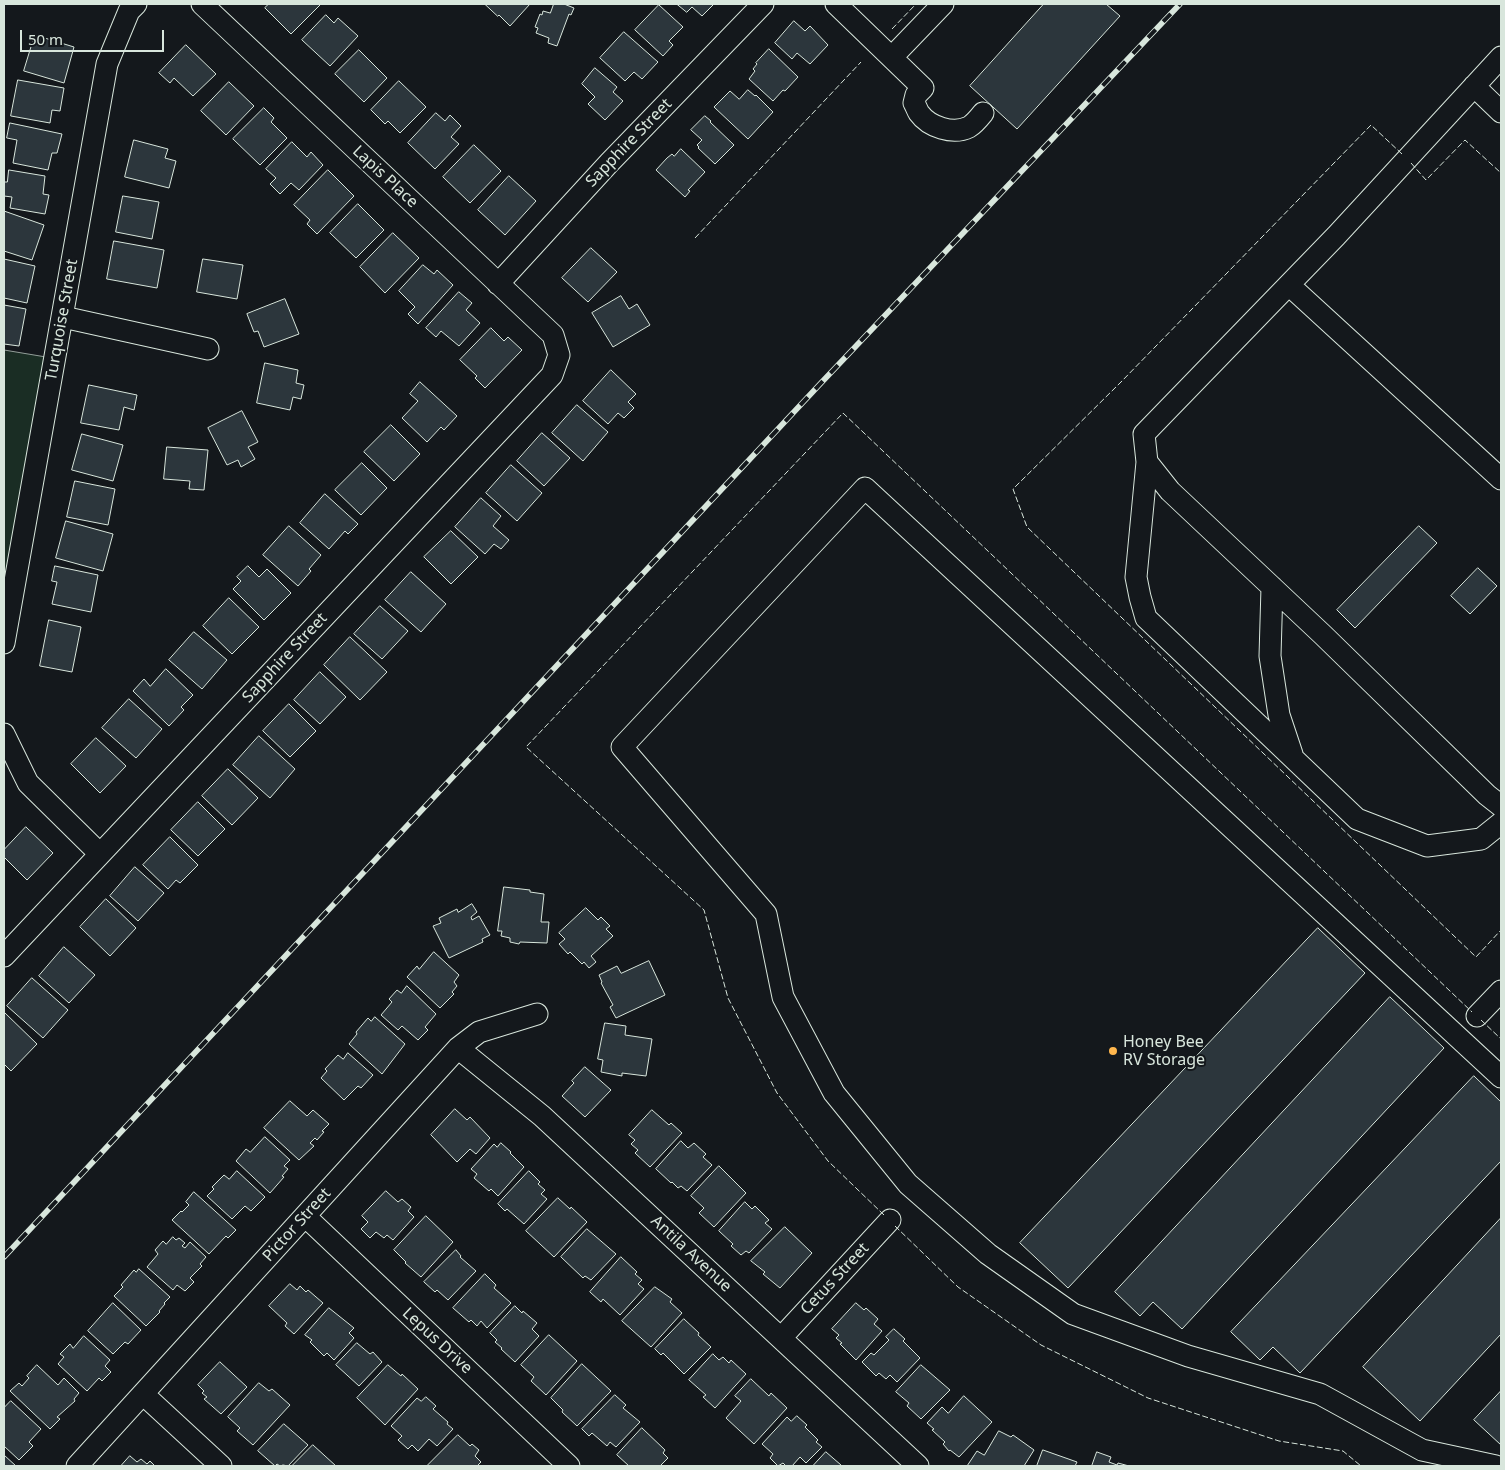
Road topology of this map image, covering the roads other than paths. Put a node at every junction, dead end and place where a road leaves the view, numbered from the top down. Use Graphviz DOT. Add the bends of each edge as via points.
graph roads {
  1 [pos="136,4"];
  2 [pos="202,4"];
  3 [pos="763,4"];
  4 [pos="836,4"];
  5 [pos="943,4"];
  6 [pos="885,51"];
  7 [pos="1501,57"];
  8 [pos="1474,86"];
  9 [pos="1501,112"];
  10 [pos="983,114"];
  11 [pos="498,284"];
  12 [pos="1289,285"];
  13 [pos="62,317"];
  14 [pos="208,349"];
  15 [pos="559,355"];
  16 [pos="1148,462"];
  17 [pos="1501,479"];
  18 [pos="1272,587"];
  19 [pos="4,643"];
  20 [pos="4,734"];
  21 [pos="1293,757"];
  22 [pos="1501,806"];
  23 [pos="1501,824"];
  24 [pos="100,854"];
  25 [pos="4,956"];
  26 [pos="1501,991"];
  27 [pos="537,1014"];
  28 [pos="1477,1016"];
  29 [pos="458,1048"];
  30 [pos="1501,1078"];
  31 [pos="305,1216"];
  32 [pos="890,1220"];
  33 [pos="781,1338"];
  34 [pos="143,1394"];
  35 [pos="77,1466"];
  36 [pos="221,1466"];
  37 [pos="569,1466"];
  38 [pos="918,1466"];
  39 [pos="1496,1466"];
  1 -- 13 [label="street, Turquoise Street" via="129,11 107,64"];
  2 -- 11 [label="street, Lapis Place"];
  3 -- 11 [label="street, Sapphire Street"];
  4 -- 6 [label="street"];
  5 -- 6 [label="street"];
  6 -- 10 [label="street" via="923,88 914,102 920,114 932,124 957,130 970,127"];
  7 -- 8 [label="street"];
  8 -- 9 [label="street"];
  8 -- 12 [label="street"];
  11 -- 15 [label="street, Lapis Place" via="553,335"];
  12 -- 16 [label="street" via="1144,434"];
  12 -- 17 [label="street"];
  13 -- 14 [label="street"];
  13 -- 19 [label="street, Turquoise Street"];
  15 -- 24 [label="street, Sapphire Street" via="552,375"];
  16 -- 18 [label="street" via="1170,491"];
  16 -- 21 [label="street" via="1136,577 1146,618"];
  18 -- 21 [label="street" via="1270,656 1279,715"];
  18 -- 22 [label="street"];
  20 -- 24 [label="street" via="28,782"];
  21 -- 23 [label="street" via="1357,819 1427,846 1481,839"];
  24 -- 25 [label="street, Sapphire Street"];
  26 -- 28 [label="street"];
  27 -- 29 [label="street, Pictor Street" via="479,1032"];
  29 -- 31 [label="street, Pictor Street"];
  29 -- 33 [label="street, Antila Avenue" via="542,1116"];
  30 -- 39 [label="street" via="865,488 622,747 766,914 783,997 834,1092 908,1184 988,1254 1073,1314 1188,1356 1320,1394 1422,1450"];
  31 -- 34 [label="street, Pictor Street"];
  31 -- 37 [label="street, Lepus Drive"];
  32 -- 33 [label="street, Cetus Street"];
  33 -- 38 [label="street, Antila Avenue"];
  34 -- 35 [label="street, Pictor Street"];
  34 -- 36 [label="street"];
}
